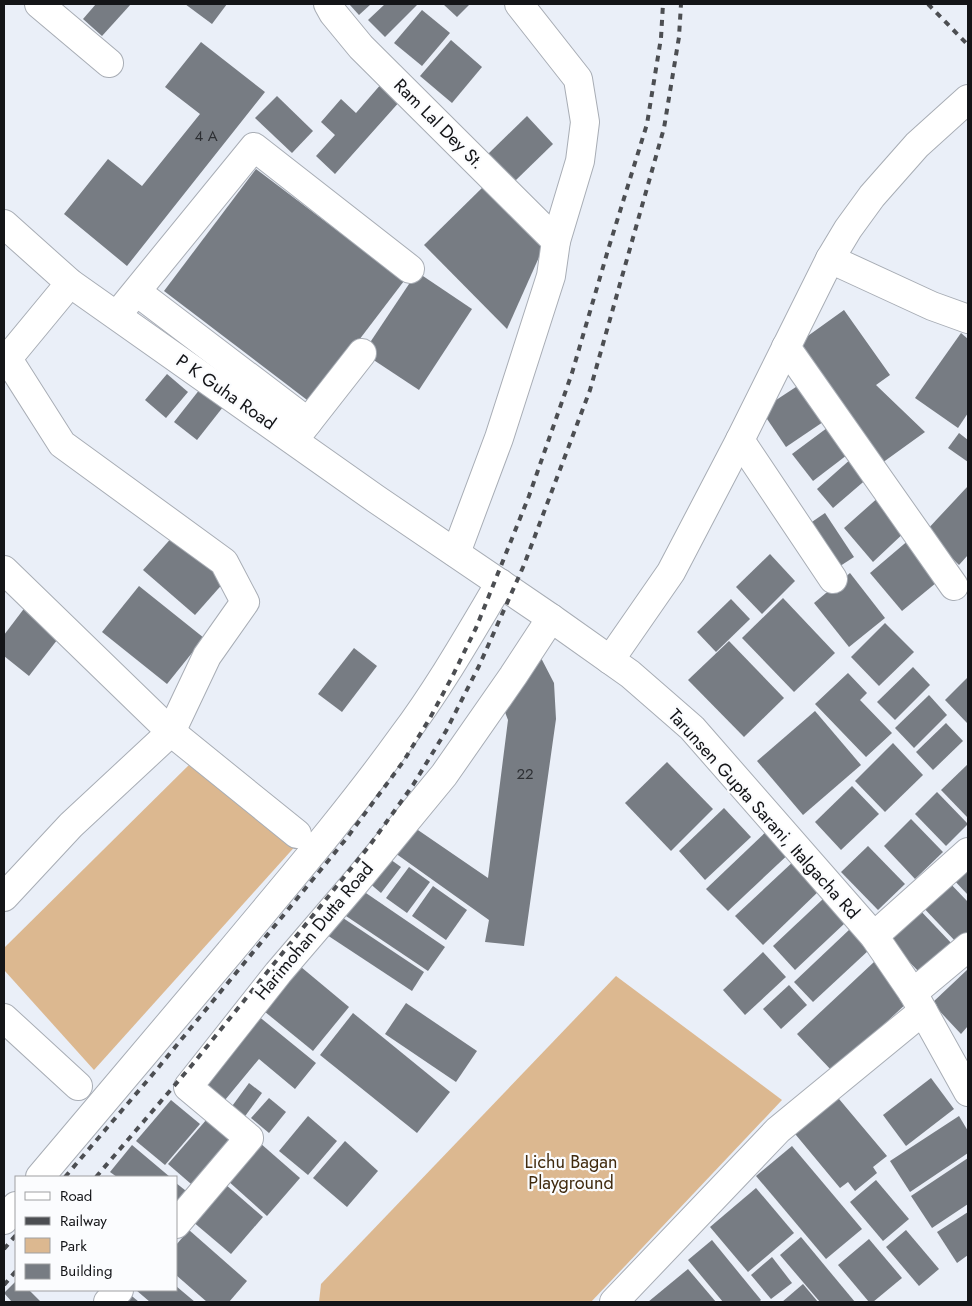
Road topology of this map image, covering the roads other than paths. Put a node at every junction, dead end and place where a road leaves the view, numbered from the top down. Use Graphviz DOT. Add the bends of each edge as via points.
graph roads {
  1 [pos="39,4"];
  2 [pos="328,4"];
  3 [pos="519,4"];
  4 [pos="109,63"];
  5 [pos="968,99"];
  6 [pos="4,224"];
  7 [pos="556,241"];
  8 [pos="830,259"];
  9 [pos="410,269"];
  10 [pos="70,283"];
  11 [pos="136,292"];
  12 [pos="117,315"];
  13 [pos="968,319"];
  14 [pos="786,347"];
  15 [pos="362,353"];
  16 [pos="5,359"];
  17 [pos="301,431"];
  18 [pos="740,440"];
  19 [pos="456,552"];
  20 [pos="4,570"];
  21 [pos="833,579"];
  22 [pos="500,583"];
  23 [pos="954,586"];
  24 [pos="551,618"];
  25 [pos="610,660"];
  26 [pos="171,732"];
  27 [pos="297,834"];
  28 [pos="968,852"];
  29 [pos="4,897"];
  30 [pos="874,936"];
  31 [pos="968,947"];
  32 [pos="918,1002"];
  33 [pos="4,1018"];
  34 [pos="78,1086"];
  35 [pos="968,1092"];
  36 [pos="41,1176"];
  37 [pos="15,1207"];
  38 [pos="4,1220"];
  39 [pos="178,1222"];
  40 [pos="118,1291"];
  41 [pos="108,1302"];
  42 [pos="614,1302"];
  1 -- 4 [label="street"];
  2 -- 7 [label="street, Ram Lal Dey St." via="361,47"];
  3 -- 7 [label="street" via="578,79 585,122 580,161"];
  5 -- 8 [label="street" via="917,145 872,196"];
  6 -- 10 [label="street, P K Guha Road"];
  7 -- 19 [label="street" via="551,276 505,418"];
  8 -- 13 [label="street"];
  8 -- 14 [label="street"];
  9 -- 11 [label="street" via="254,147"];
  10 -- 12 [label="street, P K Guha Road"];
  10 -- 16 [label="street"];
  11 -- 12 [label="street"];
  11 -- 17 [label="street"];
  12 -- 17 [label="street, P K Guha Road"];
  14 -- 18 [label="street"];
  14 -- 23 [label="street"];
  15 -- 17 [label="street"];
  16 -- 26 [label="street" via="62,444 224,562 245,602 207,656"];
  17 -- 19 [label="street, P K Guha Road" via="376,499"];
  18 -- 21 [label="street"];
  18 -- 25 [label="street" via="671,572"];
  19 -- 22 [label="street, Tarunsen Gupta Sarani, Italgacha Rd"];
  20 -- 26 [label="street"];
  22 -- 24 [label="street, Tarunsen Gupta Sarani, Italgacha Rd"];
  22 -- 36 [label="street" via="404,736 299,869"];
  24 -- 25 [label="street, Tarunsen Gupta Sarani, Italgacha Rd"];
  24 -- 39 [label="street, Harimohan Dutta Road" via="444,775 278,973 188,1087 248,1138"];
  25 -- 30 [label="street, Tarunsen Gupta Sarani, Italgacha Rd" via="692,728"];
  26 -- 27 [label="street"];
  26 -- 29 [label="street" via="71,825"];
  28 -- 30 [label="street"];
  30 -- 32 [label="street, Tarunsen Gupta Sarani, Italgacha Rd"];
  31 -- 32 [label="street"];
  32 -- 35 [label="street, Tarunsen Gupta Sarani, Italgacha Rd"];
  32 -- 42 [label="street" via="778,1130"];
  33 -- 34 [label="street"];
  37 -- 38 [label="street"];
  40 -- 41 [label="street"];
}
